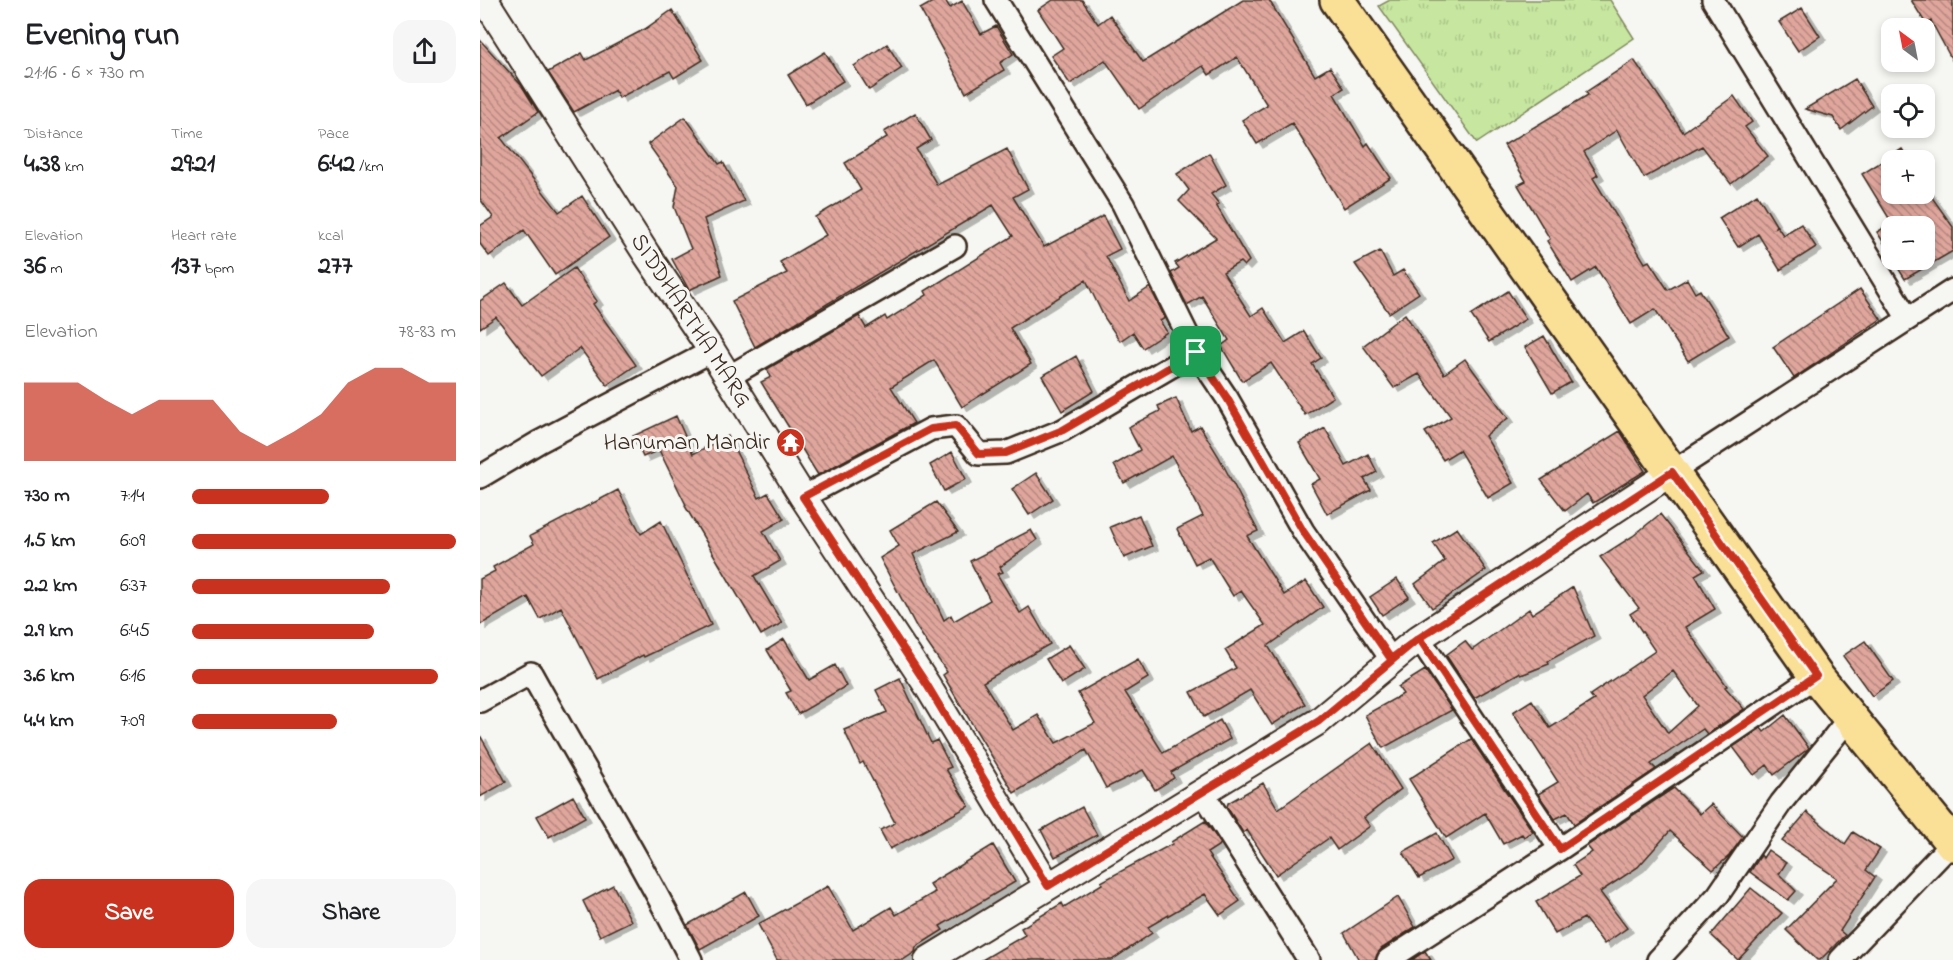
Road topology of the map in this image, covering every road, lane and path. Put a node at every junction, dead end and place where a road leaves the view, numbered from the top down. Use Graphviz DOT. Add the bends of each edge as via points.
graph roads {
  1 [pos="484,0"];
  2 [pos="996,0"];
  3 [pos="1337,0"];
  4 [pos="1713,0"];
  5 [pos="955,246"];
  6 [pos="1953,290"];
  7 [pos="1908,319"];
  8 [pos="712,351"];
  9 [pos="1196,352"];
  10 [pos="728,376"];
  11 [pos="1672,472"];
  12 [pos="480,477"];
  13 [pos="803,497"];
  14 [pos="1419,638"];
  15 [pos="1391,659"];
  16 [pos="1816,676"];
  17 [pos="480,701"];
  18 [pos="1850,717"];
  19 [pos="1203,793"];
  20 [pos="1953,844"];
  21 [pos="1560,849"];
  22 [pos="1048,886"];
  23 [pos="691,960"];
  24 [pos="928,960"];
  25 [pos="1309,960"];
  26 [pos="1388,960"];
  27 [pos="1658,960"];
  28 [pos="1840,960"];
  1 -- 8 [label="street, SIDDHARTHA MARG"];
  2 -- 9 [label="street" via="1123,204"];
  3 -- 11 [label="main road"];
  4 -- 7 [label="street"];
  5 -- 10 [label="street"];
  6 -- 7 [label="street"];
  7 -- 11 [label="street"];
  8 -- 10 [label="street, SIDDHARTHA MARG"];
  8 -- 12 [label="street"];
  9 -- 13 [label="street" via="1063,430 1006,453 979,454 956,426 931,429"];
  9 -- 15 [label="street" via="1227,398 1303,531"];
  10 -- 13 [label="street, SIDDHARTHA MARG"];
  11 -- 14 [label="street"];
  11 -- 16 [label="main road"];
  13 -- 22 [label="street, SIDDHARTHA MARG" via="927,685"];
  14 -- 15 [label="street"];
  14 -- 21 [label="street"];
  15 -- 19 [label="street" via="1319,721"];
  16 -- 18 [label="main road"];
  16 -- 21 [label="street"];
  17 -- 23 [label="street" via="531,673 651,881"];
  18 -- 20 [label="main road"];
  18 -- 27 [label="street" via="1781,803 1718,895"];
  19 -- 22 [label="street"];
  19 -- 25 [label="street"];
  20 -- 28 [label="street"];
  21 -- 26 [label="street"];
  22 -- 24 [label="street"];
}
